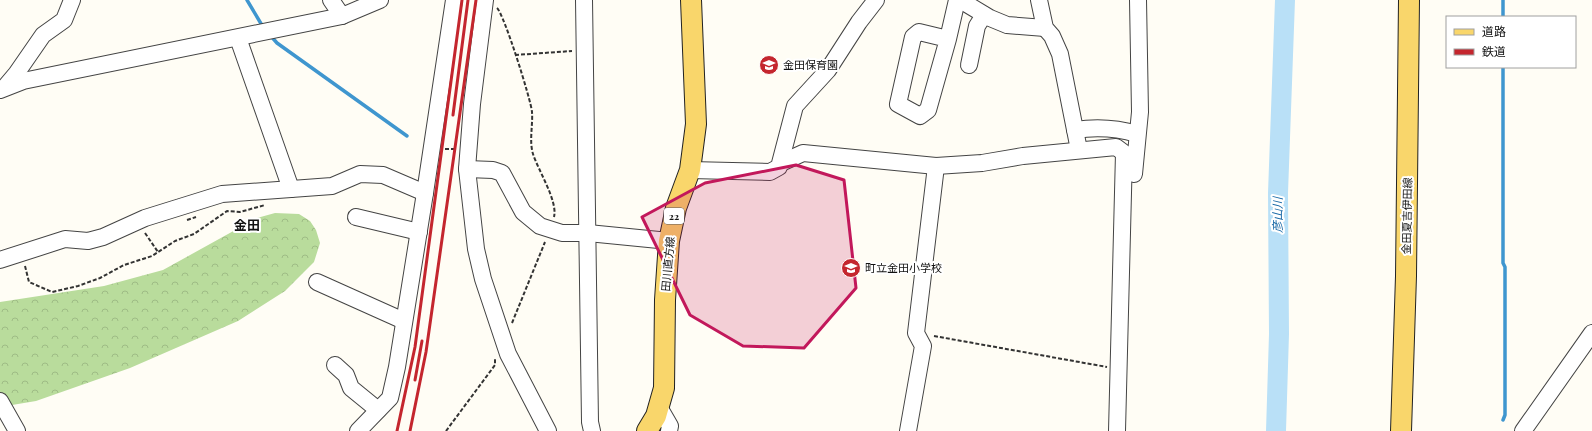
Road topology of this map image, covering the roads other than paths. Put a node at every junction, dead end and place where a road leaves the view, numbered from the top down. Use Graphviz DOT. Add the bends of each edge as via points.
graph roads {
  1 [pos="72,0"];
  2 [pos="331,0"];
  3 [pos="380,0"];
  4 [pos="584,0"];
  5 [pos="691,0"];
  6 [pos="876,0"];
  7 [pos="1039,0"];
  8 [pos="1138,0"];
  9 [pos="1410,0"];
  10 [pos="451,1"];
  11 [pos="963,1"];
  12 [pos="485,4"];
  13 [pos="984,15"];
  14 [pos="342,16"];
  15 [pos="1045,28"];
  16 [pos="238,38"];
  17 [pos="948,39"];
  18 [pos="969,65"];
  19 [pos="3,89"];
  20 [pos="1075,130"];
  21 [pos="1136,134"];
  22 [pos="1079,150"];
  23 [pos="781,163"];
  24 [pos="936,166"];
  25 [pos="467,169"];
  26 [pos="690,170"];
  27 [pos="291,189"];
  28 [pos="425,193"];
  29 [pos="356,216"];
  30 [pos="419,232"];
  31 [pos="588,233"];
  32 [pos="669,241"];
  33 [pos="0,260"];
  34 [pos="317,282"];
  35 [pos="404,321"];
  36 [pos="1592,333"];
  37 [pos="336,365"];
  38 [pos="0,401"];
  39 [pos="658,407"];
  40 [pos="378,410"];
  41 [pos="1122,413"];
  42 [pos="17,431"];
  43 [pos="358,431"];
  44 [pos="548,431"];
  45 [pos="592,431"];
  46 [pos="647,431"];
  47 [pos="669,431"];
  48 [pos="908,431"];
  49 [pos="1116,431"];
  50 [pos="1127,431"];
  51 [pos="1401,431"];
  52 [pos="1523,431"];
  1 -- 19 [label="street" via="64,20 43,35"];
  2 -- 14 [label="street"];
  3 -- 14 [label="street"];
  4 -- 31 [label="street"];
  5 -- 26 [label="main road, 田川直方線 / 22" via="696,124"];
  6 -- 23 [label="street" via="828,70 795,106"];
  7 -- 15 [label="street"];
  8 -- 21 [label="street" via="1140,112"];
  9 -- 51 [label="main road, 金田夏吉伊田線"];
  10 -- 28 [label="street"];
  11 -- 13 [label="street"];
  11 -- 17 [label="street"];
  12 -- 25 [label="street"];
  13 -- 15 [label="street" via="1006,25"];
  13 -- 18 [label="street" via="977,26"];
  14 -- 16 [label="street"];
  15 -- 20 [label="street" via="1052,36 1060,54"];
  16 -- 19 [label="street" via="23,81"];
  16 -- 27 [label="street"];
  17 -- 17 [label="street" via="928,110 920,116 898,104 913,37 919,32"];
  20 -- 21 [label="street" via="1124,130"];
  20 -- 22 [label="street"];
  21 -- 41 [label="street"];
  22 -- 24 [label="street" via="982,163"];
  22 -- 41 [label="street" via="1116,147 1124,153 1118,369"];
  23 -- 24 [label="street" via="803,153"];
  23 -- 26 [label="street" via="779,168 770,172"];
  24 -- 48 [label="street" via="916,333 923,346"];
  25 -- 31 [label="street" via="502,173 523,212 540,226 562,233"];
  25 -- 44 [label="street" via="482,279 508,354"];
  26 -- 32 [label="main road, 田川直方線 / 22" via="676,208"];
  27 -- 28 [label="street" via="332,186 360,174 382,175"];
  27 -- 33 [label="street" via="222,194 146,218 103,237 88,240 65,239"];
  28 -- 30 [label="street"];
  29 -- 30 [label="street"];
  30 -- 35 [label="street"];
  31 -- 32 [label="street"];
  31 -- 45 [label="street"];
  32 -- 39 [label="main road, 田川直方線 / 22" via="664,388"];
  34 -- 35 [label="street"];
  35 -- 40 [label="street" via="390,398"];
  36 -- 52 [label="street"];
  37 -- 40 [label="street" via="346,375 351,388"];
  38 -- 42 [label="street"];
  39 -- 46 [label="main road, 田川直方線 / 22"];
  39 -- 47 [label="street" via="670,426"];
  40 -- 43 [label="street"];
  41 -- 49 [label="street"];
  41 -- 50 [label="street"];
}
